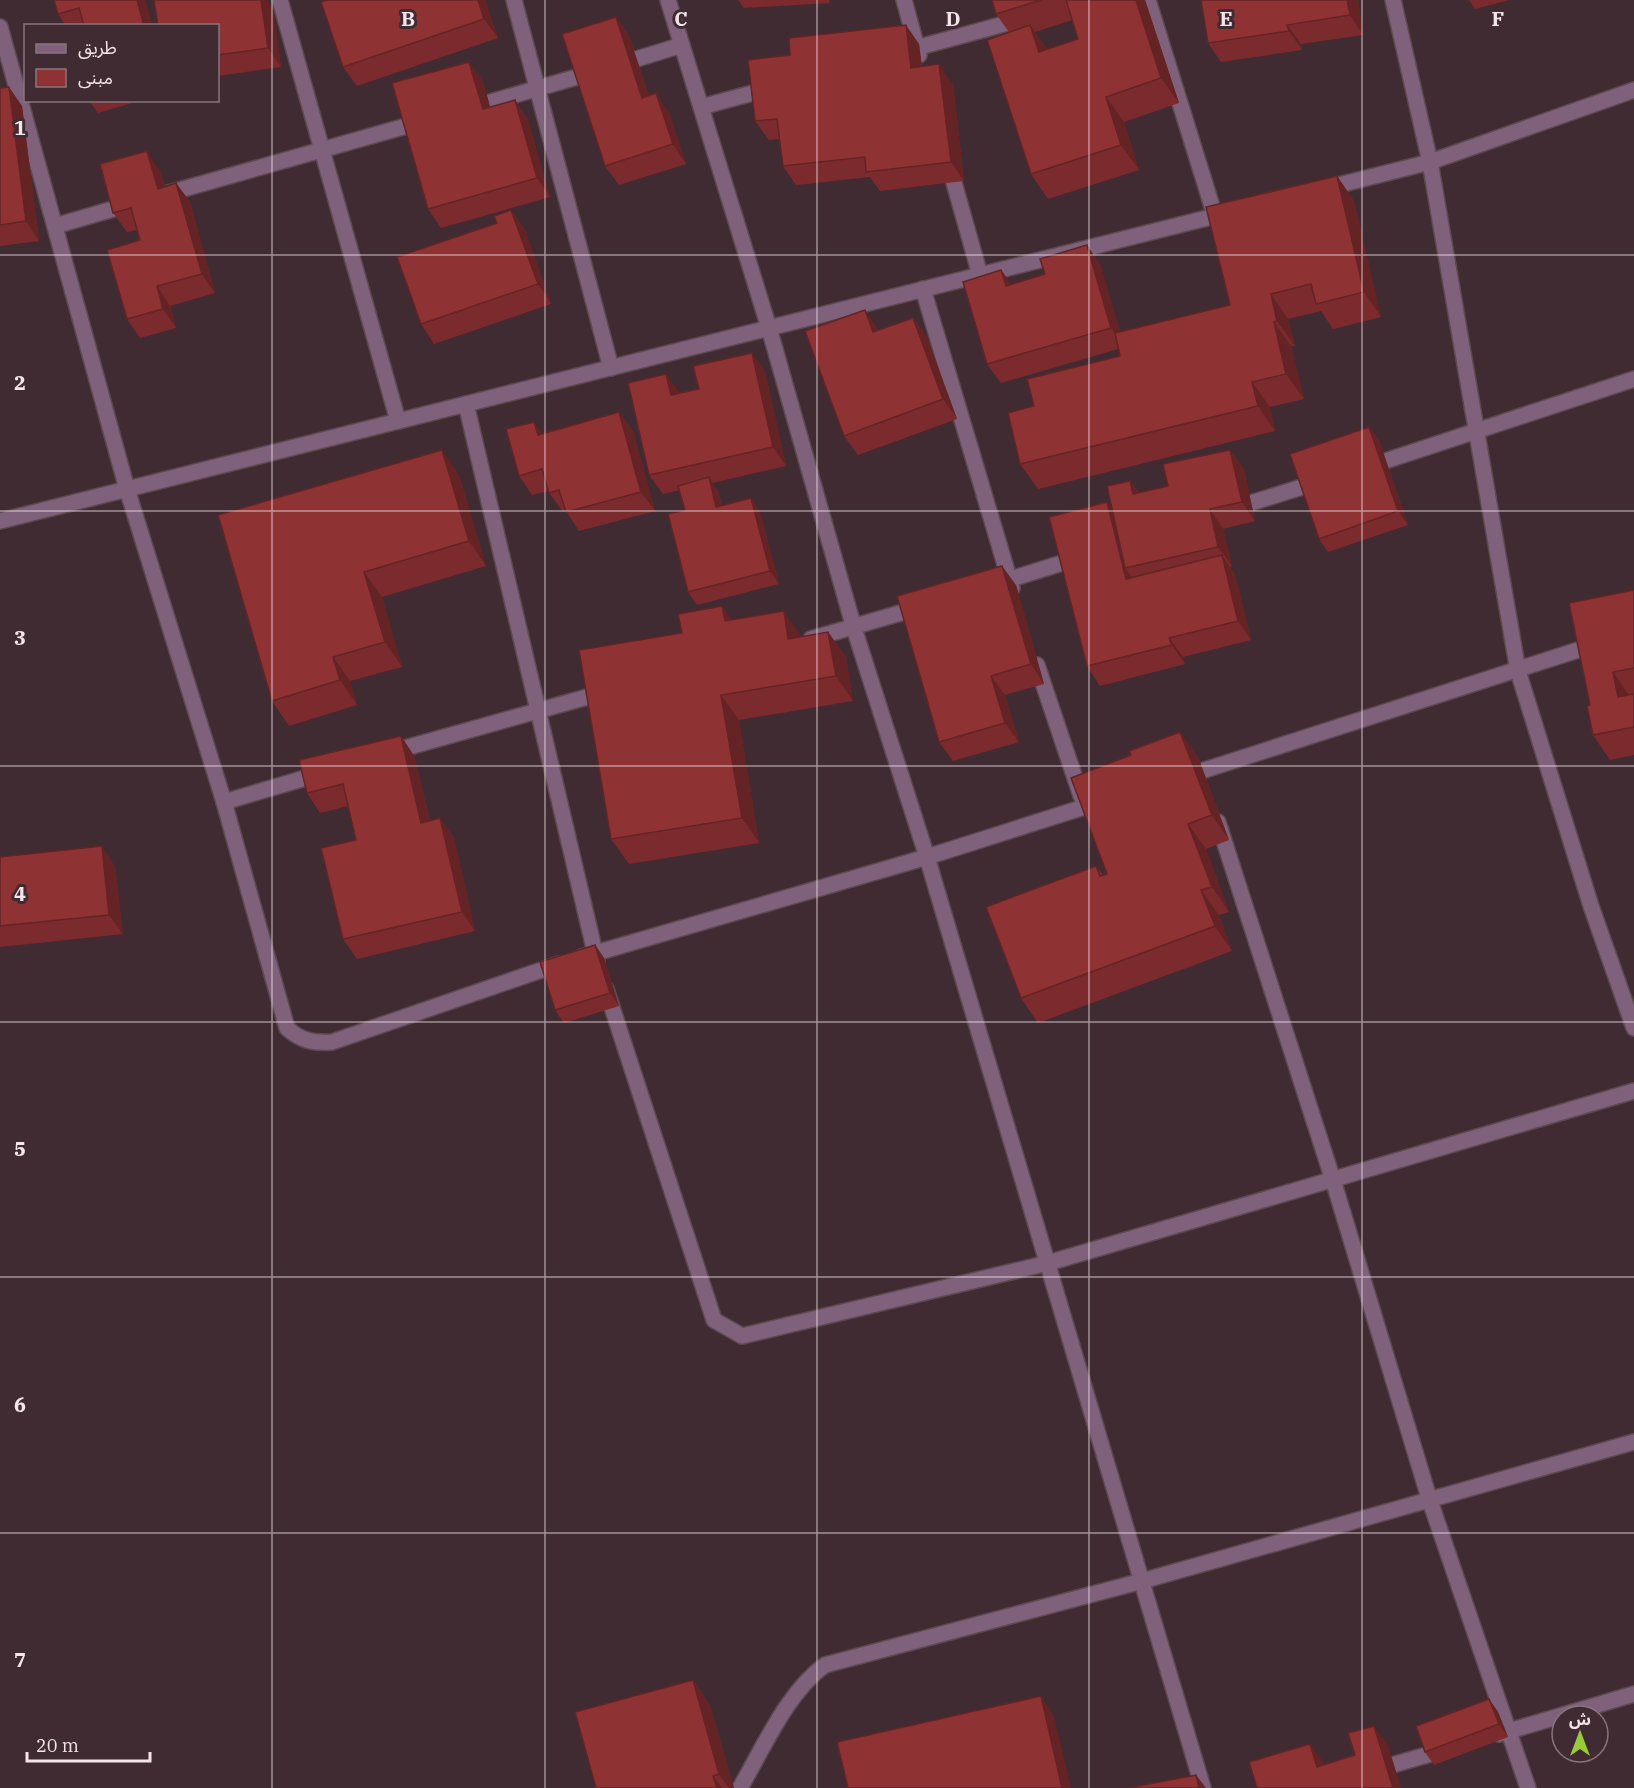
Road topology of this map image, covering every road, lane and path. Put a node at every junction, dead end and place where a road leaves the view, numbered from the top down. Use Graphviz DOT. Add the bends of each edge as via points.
graph roads {
  1 [pos="280,0"];
  2 [pos="514,0"];
  3 [pos="668,0"];
  4 [pos="904,0"];
  5 [pos="1148,0"];
  6 [pos="1393,0"];
  7 [pos="1037,15"];
  8 [pos="0,27"];
  9 [pos="682,45"];
  10 [pos="917,48"];
  11 [pos="883,57"];
  12 [pos="923,70"];
  13 [pos="781,85"];
  14 [pos="538,89"];
  15 [pos="1634,90"];
  16 [pos="701,107"];
  17 [pos="458,111"];
  18 [pos="435,118"];
  19 [pos="322,149"];
  20 [pos="945,150"];
  21 [pos="1431,162"];
  22 [pos="1306,194"];
  23 [pos="1238,210"];
  24 [pos="1215,216"];
  25 [pos="55,226"];
  26 [pos="980,275"];
  27 [pos="923,289"];
  28 [pos="769,328"];
  29 [pos="611,368"];
  30 [pos="1634,379"];
  31 [pos="466,404"];
  32 [pos="398,421"];
  33 [pos="1477,432"];
  34 [pos="127,489"];
  35 [pos="1215,515"];
  36 [pos="0,521"];
  37 [pos="1089,554"];
  38 [pos="1009,580"];
  39 [pos="976,590"];
  40 [pos="1016,602"];
  41 [pos="931,604"];
  42 [pos="854,628"];
  43 [pos="1634,632"];
  44 [pos="797,643"];
  45 [pos="1031,648"];
  46 [pos="1518,671"];
  47 [pos="616,689"];
  48 [pos="537,709"];
  49 [pos="381,756"];
  50 [pos="336,769"];
  51 [pos="1170,780"];
  52 [pos="1116,797"];
  53 [pos="224,802"];
  54 [pos="1213,805"];
  55 [pos="1084,807"];
  56 [pos="927,857"];
  57 [pos="594,953"];
  58 [pos="1634,1028"];
  59 [pos="1634,1091"];
  60 [pos="1333,1180"];
  61 [pos="1048,1263"];
  62 [pos="1634,1442"];
  63 [pos="1429,1498"];
  64 [pos="1142,1581"];
  65 [pos="1634,1694"];
  66 [pos="1507,1731"];
  67 [pos="1484,1738"];
  68 [pos="1462,1745"];
  69 [pos="1360,1775"];
  70 [pos="740,1788"];
  71 [pos="1203,1788"];
  72 [pos="1528,1788"];
  1 -- 19 [label="street"];
  2 -- 14 [label="street"];
  3 -- 9 [label="street"];
  4 -- 10 [label="street"];
  5 -- 24 [label="street"];
  6 -- 21 [label="street"];
  7 -- 10 [label="street"];
  8 -- 25 [label="street"];
  9 -- 14 [label="street"];
  9 -- 16 [label="street"];
  10 -- 11 [label="street"];
  10 -- 12 [label="street"];
  13 -- 16 [label="street"];
  14 -- 17 [label="street"];
  14 -- 29 [label="street"];
  15 -- 21 [label="street"];
  16 -- 28 [label="street"];
  18 -- 19 [label="street"];
  19 -- 25 [label="street"];
  19 -- 32 [label="street"];
  20 -- 26 [label="street"];
  21 -- 22 [label="street"];
  21 -- 33 [label="street"];
  23 -- 24 [label="street"];
  24 -- 26 [label="street"];
  25 -- 34 [label="street"];
  26 -- 27 [label="street"];
  27 -- 28 [label="street"];
  27 -- 38 [label="street"];
  28 -- 29 [label="street"];
  28 -- 42 [label="street"];
  29 -- 31 [label="street"];
  30 -- 33 [label="street"];
  31 -- 32 [label="street"];
  31 -- 48 [label="street"];
  32 -- 34 [label="street"];
  33 -- 35 [label="street"];
  33 -- 46 [label="street"];
  34 -- 36 [label="street"];
  34 -- 53 [label="street"];
  37 -- 38 [label="street"];
  38 -- 39 [label="street"];
  38 -- 40 [label="street"];
  41 -- 42 [label="street"];
  42 -- 44 [label="street"];
  42 -- 56 [label="street"];
  43 -- 46 [label="street"];
  45 -- 55 [label="street"];
  46 -- 51 [label="street" via="1204,776"];
  46 -- 58 [label="street" via="1591,906"];
  47 -- 48 [label="street"];
  48 -- 49 [label="street"];
  48 -- 57 [label="street"];
  50 -- 53 [label="street"];
  52 -- 55 [label="street"];
  53 -- 57 [label="street" via="286,1028 297,1038 313,1043 332,1042"];
  54 -- 60 [label="street"];
  55 -- 56 [label="street"];
  56 -- 57 [label="street"];
  56 -- 61 [label="street"];
  57 -- 61 [label="street" via="714,1320 742,1336 754,1335"];
  59 -- 60 [label="street"];
  60 -- 61 [label="street"];
  60 -- 63 [label="street"];
  61 -- 64 [label="street"];
  62 -- 63 [label="street"];
  63 -- 64 [label="street"];
  63 -- 66 [label="street"];
  64 -- 70 [label="street" via="825,1665 809,1676 794,1696"];
  64 -- 71 [label="street"];
  65 -- 66 [label="street"];
  66 -- 67 [label="street"];
  66 -- 72 [label="street"];
  68 -- 69 [label="street"];
}
